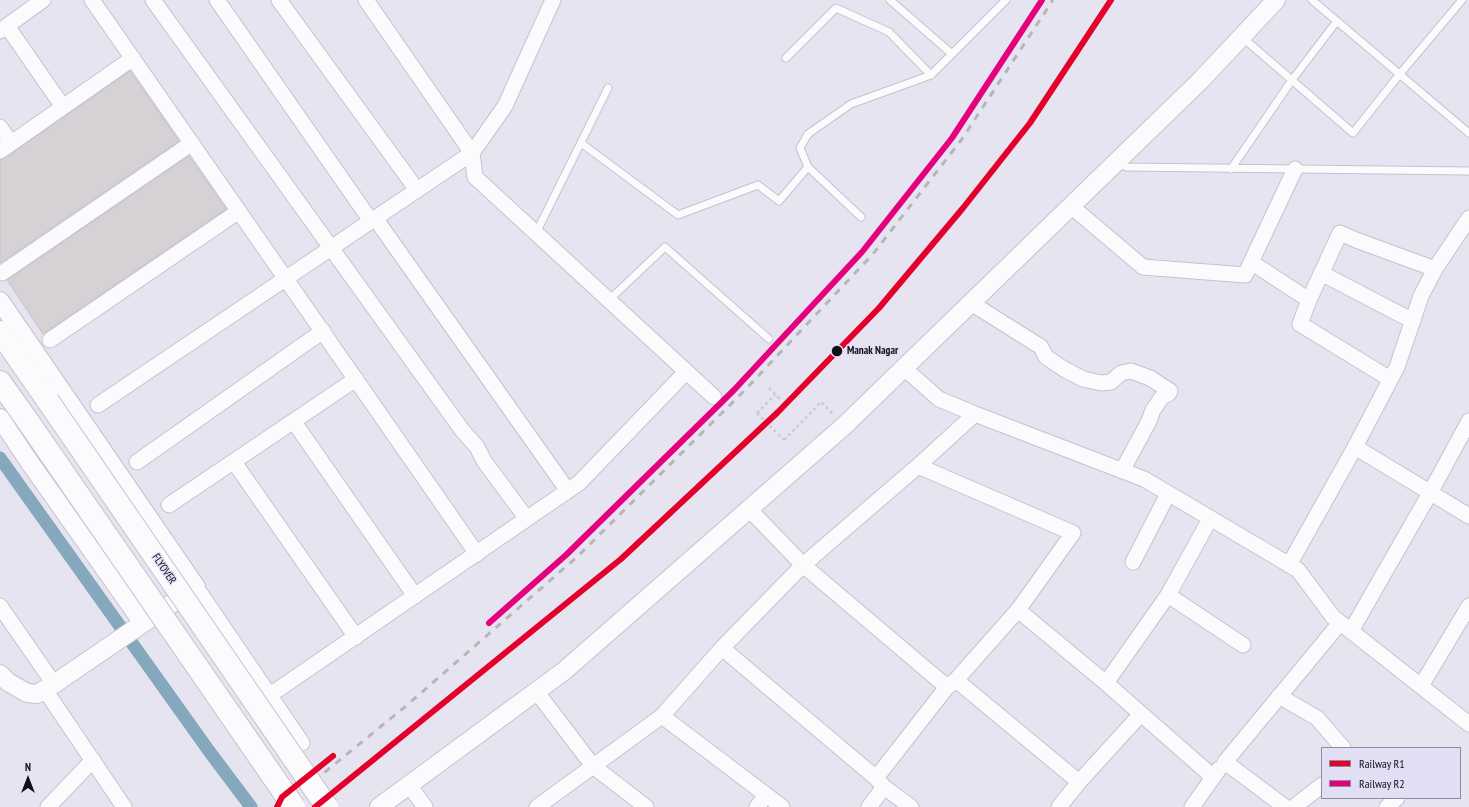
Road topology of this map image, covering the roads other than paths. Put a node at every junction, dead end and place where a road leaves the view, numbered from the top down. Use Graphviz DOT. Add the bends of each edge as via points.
graph roads {
  1 [pos="43,0"];
  2 [pos="92,0"];
  3 [pos="153,0"];
  4 [pos="217,0"];
  5 [pos="279,0"];
  6 [pos="366,0"];
  7 [pos="553,0"];
  8 [pos="890,0"];
  9 [pos="1006,0"];
  10 [pos="1276,0"];
  11 [pos="1312,0"];
  12 [pos="1462,0"];
  13 [pos="1337,21"];
  14 [pos="3,28"];
  15 [pos="1242,37"];
  16 [pos="952,54"];
  17 [pos="133,58"];
  18 [pos="786,58"];
  19 [pos="931,75"];
  20 [pos="1399,75"];
  21 [pos="1292,80"];
  22 [pos="608,88"];
  23 [pos="63,107"];
  24 [pos="0,126"];
  25 [pos="1469,133"];
  26 [pos="192,143"];
  27 [pos="581,143"];
  28 [pos="6,147"];
  29 [pos="472,153"];
  30 [pos="1116,162"];
  31 [pos="808,167"];
  32 [pos="1231,169"];
  33 [pos="1295,169"];
  34 [pos="1469,171"];
  35 [pos="417,190"];
  36 [pos="1071,206"];
  37 [pos="240,211"];
  38 [pos="861,217"];
  39 [pos="1469,218"];
  40 [pos="373,220"];
  41 [pos="536,233"];
  42 [pos="331,249"];
  43 [pos="1251,262"];
  44 [pos="1435,269"];
  45 [pos="2,273"];
  46 [pos="1321,273"];
  47 [pos="287,278"];
  48 [pos="609,300"];
  49 [pos="1309,300"];
  50 [pos="0,301"];
  51 [pos="971,303"];
  52 [pos="1413,321"];
  53 [pos="0,332"];
  54 [pos="323,332"];
  55 [pos="769,339"];
  56 [pos="50,340"];
  57 [pos="904,368"];
  58 [pos="686,372"];
  59 [pos="356,379"];
  60 [pos="1390,380"];
  61 [pos="0,382"];
  62 [pos="714,397"];
  63 [pos="98,405"];
  64 [pos="975,414"];
  65 [pos="0,418"];
  66 [pos="1469,421"];
  67 [pos="294,422"];
  68 [pos="1356,447"];
  69 [pos="137,462"];
  70 [pos="234,462"];
  71 [pos="918,466"];
  72 [pos="1122,471"];
  73 [pos="568,491"];
  74 [pos="1430,493"];
  75 [pos="1168,494"];
  76 [pos="169,506"];
  77 [pos="749,509"];
  78 [pos="1469,516"];
  79 [pos="1210,518"];
  80 [pos="527,519"];
  81 [pos="477,554"];
  82 [pos="1133,562"];
  83 [pos="803,565"];
  84 [pos="1289,565"];
  85 [pos="196,587"];
  86 [pos="1168,595"];
  87 [pos="415,596"];
  88 [pos="0,606"];
  89 [pos="1469,606"];
  90 [pos="1018,610"];
  91 [pos="140,626"];
  92 [pos="1345,627"];
  93 [pos="356,637"];
  94 [pos="1243,644"];
  95 [pos="722,648"];
  96 [pos="0,674"];
  97 [pos="1106,683"];
  98 [pos="952,684"];
  99 [pos="1421,686"];
  100 [pos="50,687"];
  101 [pos="536,692"];
  102 [pos="270,695"];
  103 [pos="1279,696"];
  104 [pos="1141,714"];
  105 [pos="662,716"];
  106 [pos="1469,724"];
  107 [pos="302,743"];
  108 [pos="1342,747"];
  109 [pos="93,760"];
  110 [pos="1225,762"];
  111 [pos="593,766"];
  112 [pos="1213,777"];
  113 [pos="880,782"];
  114 [pos="1079,782"];
  115 [pos="408,785"];
  116 [pos="1321,786"];
  117 [pos="766,795"];
  118 [pos="1396,799"];
  119 [pos="48,807"];
  120 [pos="124,807"];
  121 [pos="294,807"];
  122 [pos="327,807"];
  123 [pos="379,807"];
  124 [pos="425,807"];
  125 [pos="537,807"];
  126 [pos="646,807"];
  127 [pos="756,807"];
  128 [pos="782,807"];
  129 [pos="869,807"];
  130 [pos="911,807"];
  131 [pos="1059,807"];
  132 [pos="1192,807"];
  133 [pos="1285,807"];
  134 [pos="1294,807"];
  135 [pos="1387,807"];
  1 -- 14 [label="street"];
  2 -- 17 [label="street"];
  3 -- 42 [label="street"];
  4 -- 40 [label="street"];
  5 -- 35 [label="street"];
  6 -- 29 [label="street"];
  7 -- 29 [label="street" via="506,106"];
  8 -- 16 [label="lane"];
  9 -- 16 [label="lane"];
  10 -- 15 [label="street"];
  11 -- 13 [label="lane"];
  12 -- 20 [label="lane"];
  13 -- 20 [label="lane"];
  13 -- 21 [label="lane"];
  14 -- 23 [label="street"];
  15 -- 21 [label="lane"];
  15 -- 30 [label="street"];
  16 -- 19 [label="lane"];
  17 -- 23 [label="street"];
  17 -- 26 [label="street"];
  18 -- 19 [label="lane" via="836,8 888,32"];
  19 -- 31 [label="lane" via="851,104 808,134 800,148"];
  20 -- 21 [label="lane" via="1353,134"];
  20 -- 25 [label="lane"];
  21 -- 32 [label="lane"];
  22 -- 27 [label="lane"];
  23 -- 28 [label="street"];
  24 -- 28 [label="street"];
  26 -- 37 [label="street"];
  26 -- 45 [label="street"];
  27 -- 31 [label="lane" via="678,215 758,185 779,200"];
  27 -- 41 [label="lane"];
  29 -- 35 [label="street"];
  29 -- 41 [label="street" via="475,177"];
  30 -- 32 [label="lane" via="1126,167"];
  30 -- 36 [label="street"];
  31 -- 38 [label="lane"];
  32 -- 33 [label="lane"];
  33 -- 34 [label="lane"];
  33 -- 43 [label="street"];
  35 -- 40 [label="street"];
  36 -- 43 [label="street" via="1143,267 1245,275"];
  36 -- 51 [label="street"];
  37 -- 47 [label="street"];
  37 -- 56 [label="street"];
  39 -- 44 [label="street"];
  40 -- 42 [label="street"];
  40 -- 73 [label="street"];
  41 -- 48 [label="street"];
  42 -- 47 [label="street"];
  42 -- 80 [label="street"];
  43 -- 49 [label="street"];
  44 -- 46 [label="street" via="1340,233"];
  44 -- 52 [label="street" via="1421,296"];
  46 -- 49 [label="street"];
  46 -- 52 [label="street"];
  47 -- 54 [label="street"];
  47 -- 63 [label="street"];
  48 -- 55 [label="lane" via="665,247"];
  48 -- 58 [label="street"];
  49 -- 60 [label="street" via="1300,324"];
  50 -- 85 [label="street"];
  51 -- 57 [label="street"];
  51 -- 72 [label="street" via="1041,347 1046,357 1064,370 1083,379 1101,383 1111,382 1121,373 1131,371 1150,378 1170,391 1153,410"];
  52 -- 60 [label="street"];
  53 -- 122 [label="highway, FLYOVER, bridge"];
  54 -- 59 [label="street"];
  54 -- 69 [label="street"];
  57 -- 64 [label="street" via="939,399"];
  57 -- 77 [label="street" via="844,426"];
  58 -- 62 [label="street"];
  58 -- 73 [label="street" via="579,484"];
  59 -- 67 [label="street"];
  59 -- 81 [label="street"];
  60 -- 68 [label="street"];
  61 -- 121 [label="highway, bridge"];
  64 -- 71 [label="street"];
  64 -- 72 [label="street"];
  65 -- 91 [label="street"];
  66 -- 74 [label="street"];
  67 -- 70 [label="street"];
  67 -- 87 [label="street"];
  68 -- 74 [label="street"];
  68 -- 84 [label="street"];
  70 -- 76 [label="street"];
  70 -- 93 [label="street"];
  71 -- 83 [label="street"];
  71 -- 90 [label="street" via="1073,533"];
  72 -- 75 [label="street" via="1144,479"];
  73 -- 80 [label="street"];
  74 -- 78 [label="street"];
  74 -- 92 [label="street"];
  75 -- 79 [label="street"];
  75 -- 82 [label="street"];
  77 -- 83 [label="street"];
  77 -- 101 [label="street" via="564,671"];
  79 -- 84 [label="street"];
  79 -- 86 [label="street"];
  80 -- 81 [label="street"];
  81 -- 87 [label="street"];
  83 -- 95 [label="street"];
  83 -- 98 [label="street"];
  84 -- 92 [label="street" via="1298,570 1333,617"];
  85 -- 91 [label="street"];
  85 -- 102 [label="street"];
  86 -- 94 [label="street"];
  86 -- 97 [label="street"];
  87 -- 93 [label="street"];
  88 -- 100 [label="street"];
  89 -- 99 [label="street"];
  90 -- 97 [label="street"];
  90 -- 98 [label="street"];
  91 -- 100 [label="street"];
  92 -- 99 [label="street"];
  92 -- 103 [label="street"];
  93 -- 102 [label="street"];
  95 -- 105 [label="street"];
  95 -- 113 [label="street"];
  96 -- 100 [label="street" via="27,693 37,694"];
  97 -- 104 [label="street"];
  98 -- 113 [label="street"];
  98 -- 114 [label="street"];
  99 -- 106 [label="street"];
  100 -- 109 [label="street"];
  101 -- 111 [label="street"];
  101 -- 115 [label="street"];
  102 -- 107 [label="street"];
  103 -- 108 [label="street" via="1317,718"];
  103 -- 110 [label="street"];
  104 -- 112 [label="street"];
  104 -- 114 [label="street"];
  105 -- 111 [label="street"];
  105 -- 117 [label="street"];
  109 -- 119 [label="street"];
  109 -- 120 [label="street"];
  110 -- 112 [label="street"];
  110 -- 133 [label="street"];
  111 -- 125 [label="street"];
  111 -- 126 [label="street"];
  112 -- 132 [label="street"];
  113 -- 129 [label="street"];
  113 -- 130 [label="street"];
  114 -- 131 [label="street"];
  115 -- 123 [label="street"];
  115 -- 124 [label="street"];
  116 -- 134 [label="street"];
  117 -- 127 [label="street"];
  117 -- 128 [label="street"];
  118 -- 135 [label="street"];
}
